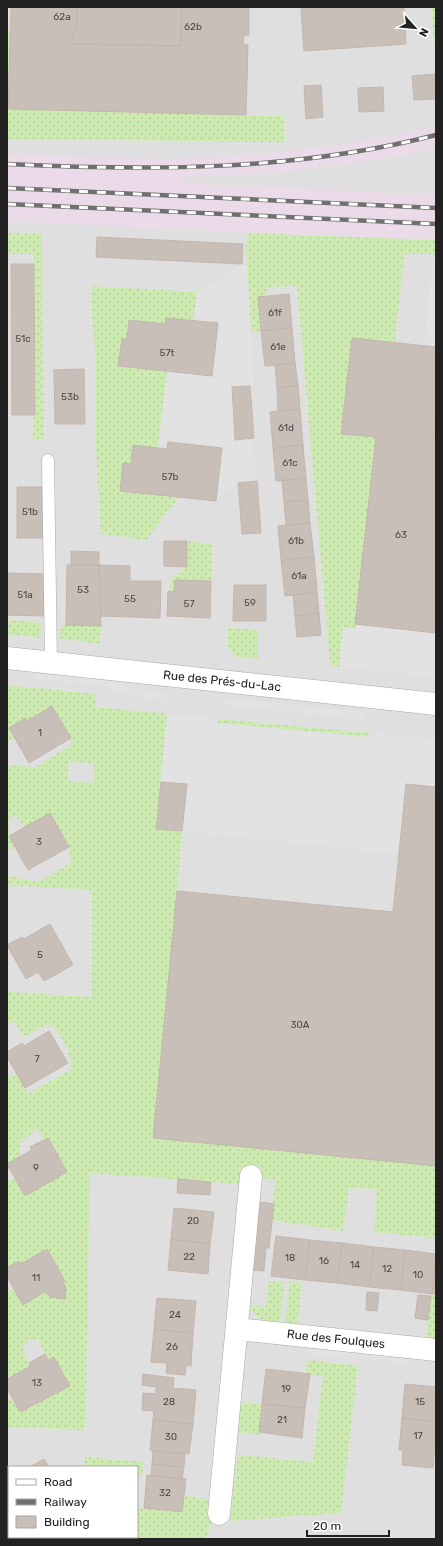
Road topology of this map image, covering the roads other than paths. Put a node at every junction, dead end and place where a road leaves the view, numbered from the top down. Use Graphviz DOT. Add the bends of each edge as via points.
graph roads {
  1 [pos="48,460"];
  2 [pos="7,658"];
  3 [pos="52,663"];
  4 [pos="436,704"];
  5 [pos="251,1176"];
  6 [pos="237,1329"];
  7 [pos="436,1350"];
  8 [pos="219,1514"];
  1 -- 3 [label="lane"];
  2 -- 3 [label="street, Rue des Prés-du-Lac"];
  3 -- 4 [label="street, Rue des Prés-du-Lac"];
  5 -- 6 [label="street"];
  6 -- 7 [label="street, Rue des Foulques"];
  6 -- 8 [label="street"];
}
